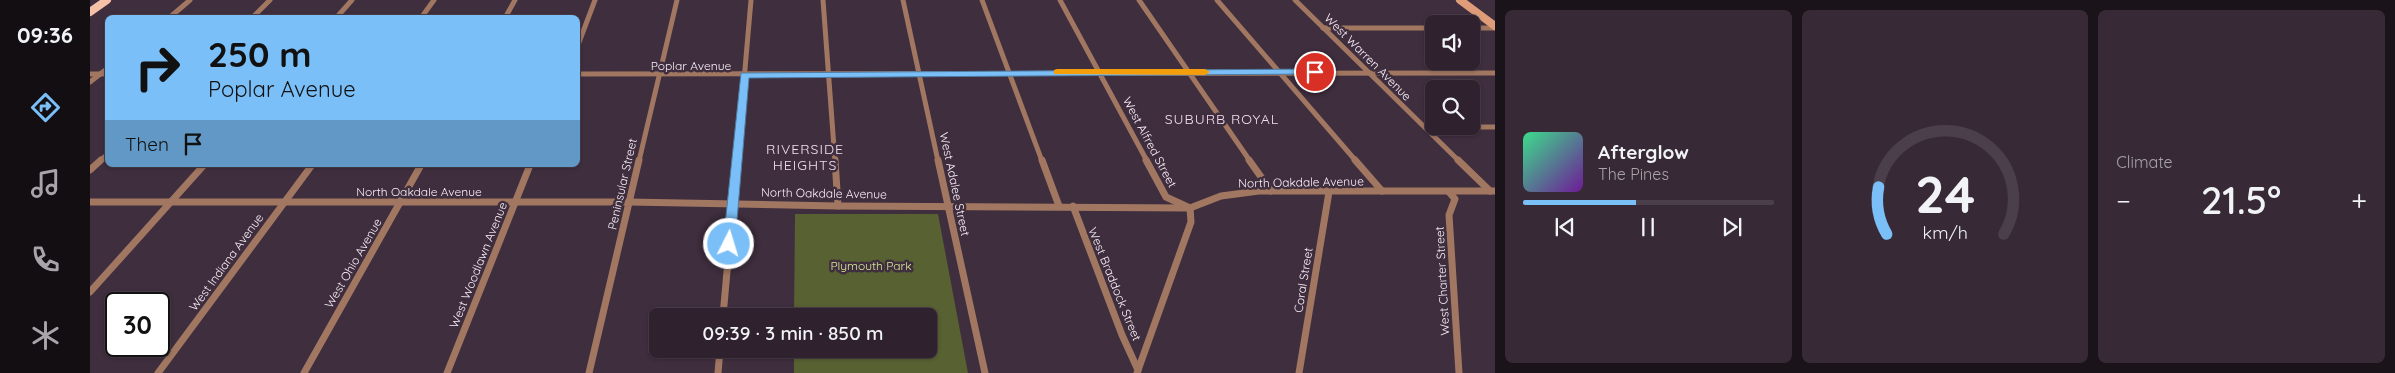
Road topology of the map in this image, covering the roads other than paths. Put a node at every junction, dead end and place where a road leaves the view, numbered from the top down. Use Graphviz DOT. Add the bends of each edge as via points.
graph roads {
  1 [pos="107,0"];
  2 [pos="190,0"];
  3 [pos="270,0"];
  4 [pos="352,0"];
  5 [pos="434,0"];
  6 [pos="515,0"];
  7 [pos="595,0"];
  8 [pos="677,0"];
  9 [pos="751,0"];
  10 [pos="823,0"];
  11 [pos="903,0"];
  12 [pos="982,0"];
  13 [pos="1060,0"];
  14 [pos="1139,0"];
  15 [pos="1217,0"];
  16 [pos="1295,0"];
  17 [pos="1460,0"];
  18 [pos="90,12"];
  19 [pos="172,15"];
  20 [pos="255,15"];
  21 [pos="339,15"];
  22 [pos="422,15"];
  23 [pos="507,15"];
  24 [pos="1495,27"];
  25 [pos="1324,28"];
  26 [pos="1425,28"];
  27 [pos="1480,28"];
  28 [pos="580,40"];
  29 [pos="105,70"];
  30 [pos="1009,72"];
  31 [pos="1100,72"];
  32 [pos="1190,72"];
  33 [pos="1279,72"];
  34 [pos="1368,72"];
  35 [pos="828,73"];
  36 [pos="920,73"];
  37 [pos="1495,73"];
  38 [pos="90,74"];
  39 [pos="100,74"];
  40 [pos="105,74"];
  41 [pos="580,74"];
  42 [pos="659,75"];
  43 [pos="744,75"];
  44 [pos="90,82"];
  45 [pos="1425,127"];
  46 [pos="1480,127"];
  47 [pos="1495,127"];
  48 [pos="1433,135"];
  49 [pos="105,157"];
  50 [pos="202,167"];
  51 [pos="311,167"];
  52 [pos="420,167"];
  53 [pos="529,167"];
  54 [pos="90,170"];
  55 [pos="1271,191"];
  56 [pos="1382,191"];
  57 [pos="1492,191"];
  58 [pos="1329,192"];
  59 [pos="1449,192"];
  60 [pos="90,202"];
  61 [pos="171,202"];
  62 [pos="285,202"];
  63 [pos="401,202"];
  64 [pos="515,202"];
  65 [pos="629,202"];
  66 [pos="733,203"];
  67 [pos="838,206"];
  68 [pos="949,206"];
  69 [pos="1059,206"];
  70 [pos="1073,206"];
  71 [pos="1190,208"];
  72 [pos="90,292"];
  73 [pos="724,308"];
  74 [pos="719,358"];
  75 [pos="1138,372"];
  76 [pos="158,373"];
  77 [pos="304,373"];
  78 [pos="447,373"];
  79 [pos="589,373"];
  80 [pos="718,373"];
  81 [pos="985,373"];
  82 [pos="1299,373"];
  83 [pos="1458,373"];
  1 -- 18 [label="main road"];
  2 -- 19 [label="street"];
  3 -- 20 [label="street"];
  4 -- 21 [label="street"];
  5 -- 22 [label="street"];
  6 -- 23 [label="street"];
  7 -- 28 [label="street"];
  8 -- 42 [label="street, Peninsular Street"];
  9 -- 43 [label="street"];
  10 -- 35 [label="street"];
  11 -- 36 [label="street, West Adalee Street"];
  12 -- 30 [label="street"];
  13 -- 31 [label="street, West Alfred Street"];
  14 -- 32 [label="street"];
  15 -- 33 [label="street"];
  16 -- 25 [label="street, West Warren Avenue"];
  17 -- 24 [label="main road"];
  24 -- 27 [label="street"];
  25 -- 26 [label="street"];
  25 -- 34 [label="street, West Warren Avenue"];
  29 -- 39 [label="street"];
  30 -- 31 [label="street, Poplar Avenue"];
  30 -- 36 [label="street, Poplar Avenue"];
  30 -- 69 [label="street"];
  31 -- 32 [label="street, Poplar Avenue"];
  31 -- 71 [label="street, West Alfred Street" via="1166,197"];
  32 -- 33 [label="street, Poplar Avenue"];
  32 -- 55 [label="street"];
  33 -- 34 [label="street, Poplar Avenue"];
  33 -- 56 [label="street"];
  34 -- 37 [label="street, Poplar Avenue"];
  34 -- 45 [label="street, West Warren Avenue"];
  35 -- 36 [label="street, Poplar Avenue"];
  35 -- 43 [label="street, Poplar Avenue"];
  35 -- 67 [label="street"];
  36 -- 68 [label="street, West Adalee Street"];
  38 -- 39 [label="street"];
  39 -- 40 [label="street"];
  39 -- 44 [label="street"];
  41 -- 42 [label="street, Poplar Avenue"];
  42 -- 43 [label="street, Poplar Avenue"];
  42 -- 65 [label="street, Peninsular Street"];
  43 -- 66 [label="street"];
  46 -- 47 [label="street"];
  48 -- 57 [label="street, West Warren Avenue"];
  49 -- 54 [label="street"];
  50 -- 61 [label="street"];
  51 -- 62 [label="street, West Indiana Avenue"];
  52 -- 63 [label="street, West Ohio Avenue"];
  53 -- 64 [label="street, West Woodlawn Avenue"];
  55 -- 58 [label="street, North Oakdale Avenue"];
  55 -- 71 [label="street, North Oakdale Avenue" via="1221,196"];
  56 -- 58 [label="street, North Oakdale Avenue"];
  56 -- 59 [label="street, North Oakdale Avenue"];
  57 -- 59 [label="street, North Oakdale Avenue"];
  58 -- 82 [label="street, Coral Street"];
  59 -- 83 [label="street, West Charter Street" via="1455,199 1449,215"];
  60 -- 61 [label="street, North Oakdale Avenue"];
  61 -- 62 [label="street, North Oakdale Avenue"];
  61 -- 72 [label="street"];
  62 -- 63 [label="street, North Oakdale Avenue"];
  62 -- 76 [label="street, West Indiana Avenue"];
  63 -- 64 [label="street, North Oakdale Avenue"];
  63 -- 77 [label="street, West Ohio Avenue"];
  64 -- 65 [label="street, North Oakdale Avenue"];
  64 -- 78 [label="street, West Woodlawn Avenue"];
  65 -- 66 [label="street, North Oakdale Avenue"];
  65 -- 79 [label="street, Peninsular Street"];
  66 -- 67 [label="street, North Oakdale Avenue"];
  66 -- 73 [label="street"];
  67 -- 68 [label="street, North Oakdale Avenue"];
  68 -- 69 [label="street, North Oakdale Avenue"];
  68 -- 81 [label="street, West Adalee Street"];
  69 -- 70 [label="street, North Oakdale Avenue"];
  70 -- 71 [label="street, North Oakdale Avenue"];
  70 -- 75 [label="street, West Braddock Street"];
  71 -- 75 [label="street" via="1191,222"];
  74 -- 80 [label="street"];
}
